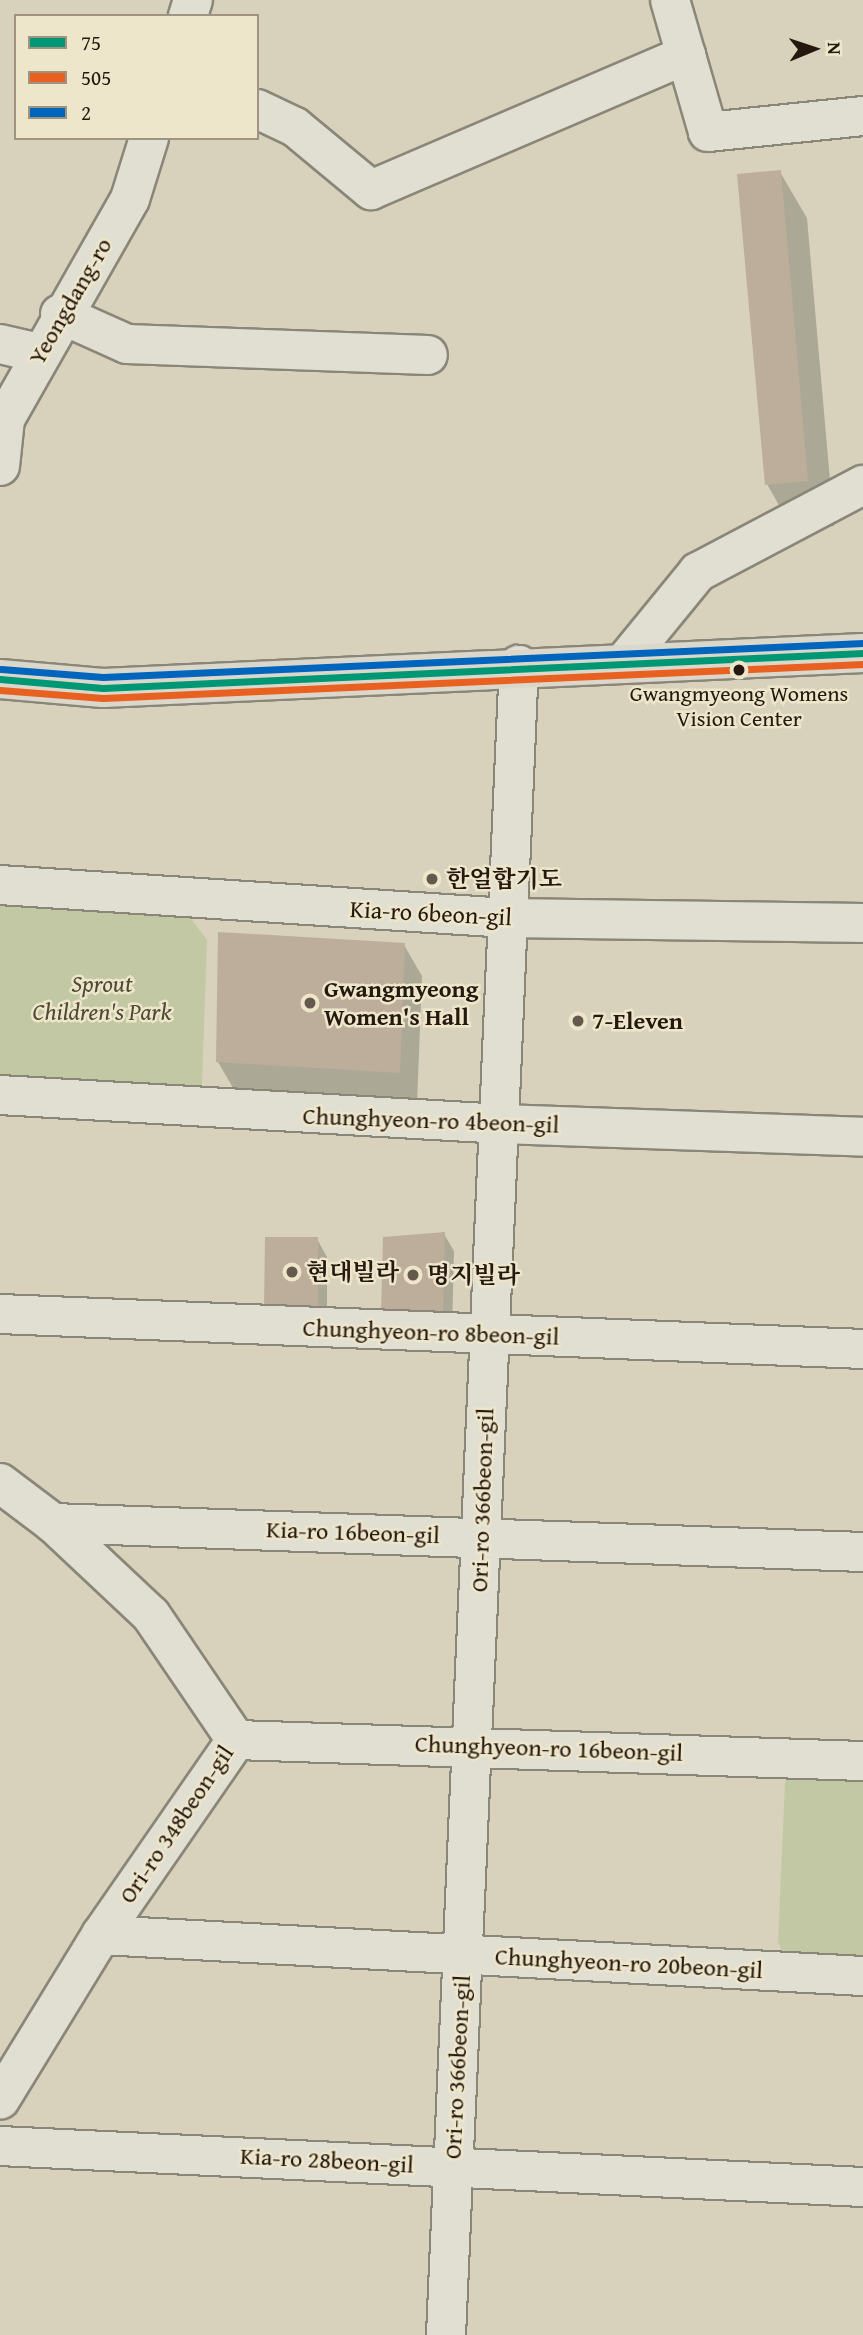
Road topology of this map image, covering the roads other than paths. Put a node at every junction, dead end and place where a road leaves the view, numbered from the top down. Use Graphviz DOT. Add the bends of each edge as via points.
graph roads {
  1 [pos="670,0"];
  2 [pos="686,55"];
  3 [pos="259,110"];
  4 [pos="863,116"];
  5 [pos="148,140"];
  6 [pos="60,313"];
  7 [pos="0,344"];
  8 [pos="39,353"];
  9 [pos="428,355"];
  10 [pos="0,466"];
  11 [pos="863,485"];
  12 [pos="863,653"];
  13 [pos="626,660"];
  14 [pos="519,665"];
  15 [pos="0,679"];
  16 [pos="0,885"];
  17 [pos="508,918"];
  18 [pos="863,923"];
  19 [pos="0,1095"];
  20 [pos="499,1124"];
  21 [pos="863,1137"];
  22 [pos="0,1314"];
  23 [pos="489,1334"];
  24 [pos="863,1349"];
  25 [pos="0,1483"];
  26 [pos="53,1522"];
  27 [pos="481,1535"];
  28 [pos="863,1552"];
  29 [pos="236,1740"];
  30 [pos="471,1744"];
  31 [pos="863,1761"];
  32 [pos="101,1935"];
  33 [pos="462,1953"];
  34 [pos="863,1976"];
  35 [pos="0,2100"];
  36 [pos="0,2146"];
  37 [pos="453,2166"];
  38 [pos="863,2187"];
  39 [pos="446,2335"];
  1 -- 2 [label="street"];
  2 -- 3 [label="street" via="371,190 295,127"];
  2 -- 4 [label="street" via="708,132"];
  5 -- 6 [label="street, Yeongdang-ro" via="130,199"];
  6 -- 8 [label="street, Yeongdang-ro"];
  6 -- 9 [label="street" via="127,344"];
  7 -- 8 [label="street"];
  8 -- 10 [label="street, Yeongdang-ro" via="5,419"];
  11 -- 13 [label="street" via="698,572"];
  12 -- 13 [label="main road"];
  13 -- 14 [label="main road"];
  14 -- 15 [label="main road" via="103,688"];
  14 -- 17 [label="street, Ori-ro 366beon-gil"];
  16 -- 17 [label="street, Kia-ro 6beon-gil"];
  17 -- 18 [label="street, Kia-ro 6beon-gil"];
  17 -- 20 [label="street, Ori-ro 366beon-gil"];
  19 -- 20 [label="street, Chunghyeon-ro 4beon-gil"];
  20 -- 21 [label="street, Chunghyeon-ro 4beon-gil"];
  20 -- 23 [label="street, Ori-ro 366beon-gil"];
  22 -- 23 [label="street, Chunghyeon-ro 8beon-gil"];
  23 -- 24 [label="street, Chunghyeon-ro 8beon-gil"];
  23 -- 27 [label="street, Ori-ro 366beon-gil"];
  25 -- 26 [label="street, Ori-ro 348beon-gil"];
  26 -- 27 [label="street, Kia-ro 16beon-gil"];
  26 -- 29 [label="street, Ori-ro 348beon-gil" via="151,1615"];
  27 -- 28 [label="street, Kia-ro 16beon-gil"];
  27 -- 30 [label="street, Ori-ro 366beon-gil"];
  29 -- 30 [label="street, Chunghyeon-ro 16beon-gil"];
  29 -- 32 [label="street, Ori-ro 348beon-gil"];
  30 -- 31 [label="street, Chunghyeon-ro 16beon-gil"];
  30 -- 33 [label="street, Ori-ro 366beon-gil"];
  32 -- 33 [label="street, Chunghyeon-ro 20beon-gil"];
  32 -- 35 [label="street, Ori-ro 348beon-gil"];
  33 -- 34 [label="street, Chunghyeon-ro 20beon-gil"];
  33 -- 37 [label="street, Ori-ro 366beon-gil"];
  36 -- 37 [label="street, Kia-ro 28beon-gil"];
  37 -- 38 [label="street, Kia-ro 28beon-gil"];
  37 -- 39 [label="street, Ori-ro 366beon-gil"];
}
